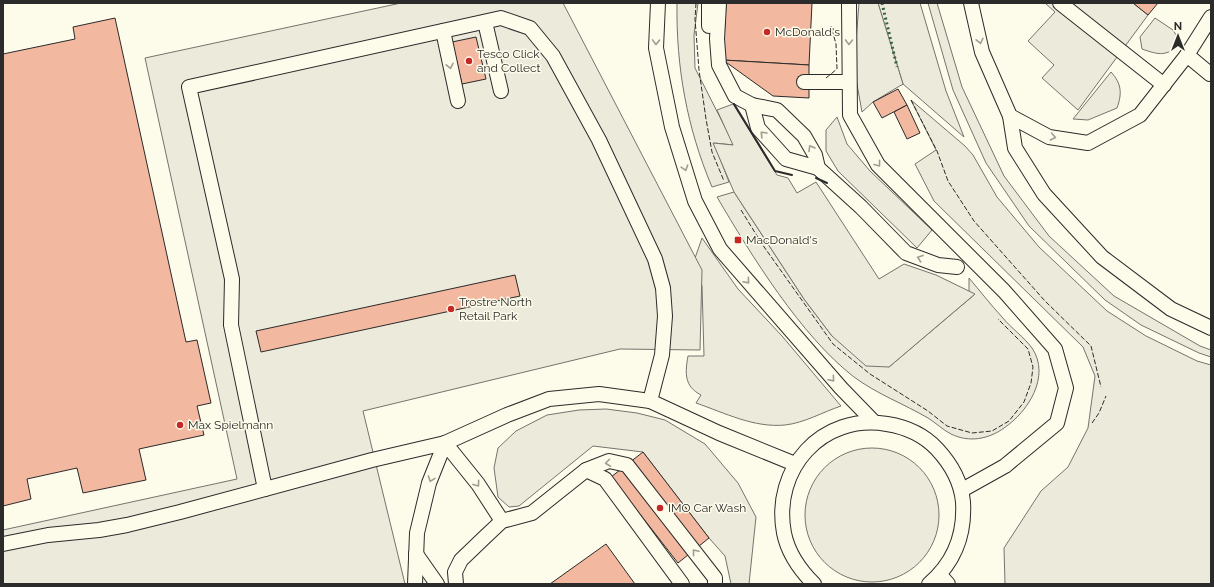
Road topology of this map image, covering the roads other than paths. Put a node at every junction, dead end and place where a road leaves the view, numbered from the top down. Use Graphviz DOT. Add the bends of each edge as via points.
graph roads {
  1 [pos="658,3"];
  2 [pos="709,3"];
  3 [pos="719,3"];
  4 [pos="849,3"];
  5 [pos="971,3"];
  6 [pos="1060,3"];
  7 [pos="1211,17"];
  8 [pos="485,22"];
  9 [pos="443,31"];
  10 [pos="1187,54"];
  11 [pos="1210,74"];
  12 [pos="804,82"];
  13 [pos="849,82"];
  14 [pos="1164,86"];
  15 [pos="501,91"];
  16 [pos="458,101"];
  17 [pos="729,104"];
  18 [pos="752,105"];
  19 [pos="1010,116"];
  20 [pos="818,168"];
  21 [pos="970,256"];
  22 [pos="957,267"];
  23 [pos="947,277"];
  24 [pos="1211,328"];
  25 [pos="650,400"];
  26 [pos="873,421"];
  27 [pos="445,443"];
  28 [pos="795,464"];
  29 [pos="586,470"];
  30 [pos="265,489"];
  31 [pos="962,490"];
  32 [pos="502,521"];
  33 [pos="3,544"];
  34 [pos="416,554"];
  35 [pos="944,579"];
  36 [pos="415,584"];
  37 [pos="437,584"];
  38 [pos="456,584"];
  39 [pos="682,584"];
  40 [pos="715,584"];
  41 [pos="814,584"];
  42 [pos="929,584"];
  1 -- 26 [label="lane, one-way" via="656,48 672,127 695,201 716,243 841,388"];
  2 -- 17 [label="lane" via="711,67"];
  3 -- 18 [label="lane" via="719,65 735,96"];
  4 -- 13 [label="lane, one-way"];
  5 -- 19 [label="lane, one-way" via="982,52"];
  6 -- 14 [label="lane"];
  7 -- 10 [label="lane"];
  8 -- 9 [label="lane"];
  8 -- 15 [label="lane"];
  8 -- 25 [label="lane" via="501,18 530,28 553,56 599,140 655,259 663,288 665,316 662,355"];
  9 -- 16 [label="lane, one-way"];
  9 -- 30 [label="lane" via="189,87 232,279 231,325"];
  10 -- 11 [label="lane"];
  10 -- 14 [label="lane"];
  12 -- 13 [label="lane"];
  13 -- 21 [label="lane, one-way" via="850,115 878,165"];
  19 -- 14 [label="lane, one-way" via="1049,137 1088,143 1140,115"];
  20 -- 18 [label="lane, one-way" via="815,155 804,136 783,115 777,110"];
  20 -- 18 [label="lane, one-way" via="786,159 758,128"];
  19 -- 24 [label="lane" via="1015,148 1044,194 1102,257 1171,309"];
  22 -- 20 [label="lane, one-way" via="938,265 906,253"];
  21 -- 22 [label="lane"];
  21 -- 31 [label="lane" via="1055,349 1066,388 1057,424 1005,466"];
  22 -- 23 [label="lane"];
  25 -- 27 [label="lane" via="599,394 549,400 507,415"];
  25 -- 28 [label="lane" via="719,433"];
  26 -- 28 [label="lane" via="837,428 807,449"];
  26 -- 31 [label="lane" via="902,426 929,441 950,462"];
  27 -- 30 [label="lane"];
  27 -- 32 [label="lane, one-way" via="478,484"];
  27 -- 34 [label="lane, one-way" via="429,483 417,533"];
  28 -- 41 [label="lane" via="785,486 781,510 784,534 792,557"];
  29 -- 32 [label="lane" via="532,513"];
  29 -- 39 [label="lane" via="605,479"];
  40 -- 29 [label="lane, one-way" via="715,578 628,465 608,461"];
  30 -- 33 [label="lane" via="126,526 48,535"];
  31 -- 35 [label="lane" via="964,520 957,550"];
  32 -- 38 [label="lane" via="461,560 454,572"];
  34 -- 36 [label="lane"];
  34 -- 37 [label="lane"];
  35 -- 42 [label="lane"];
}
